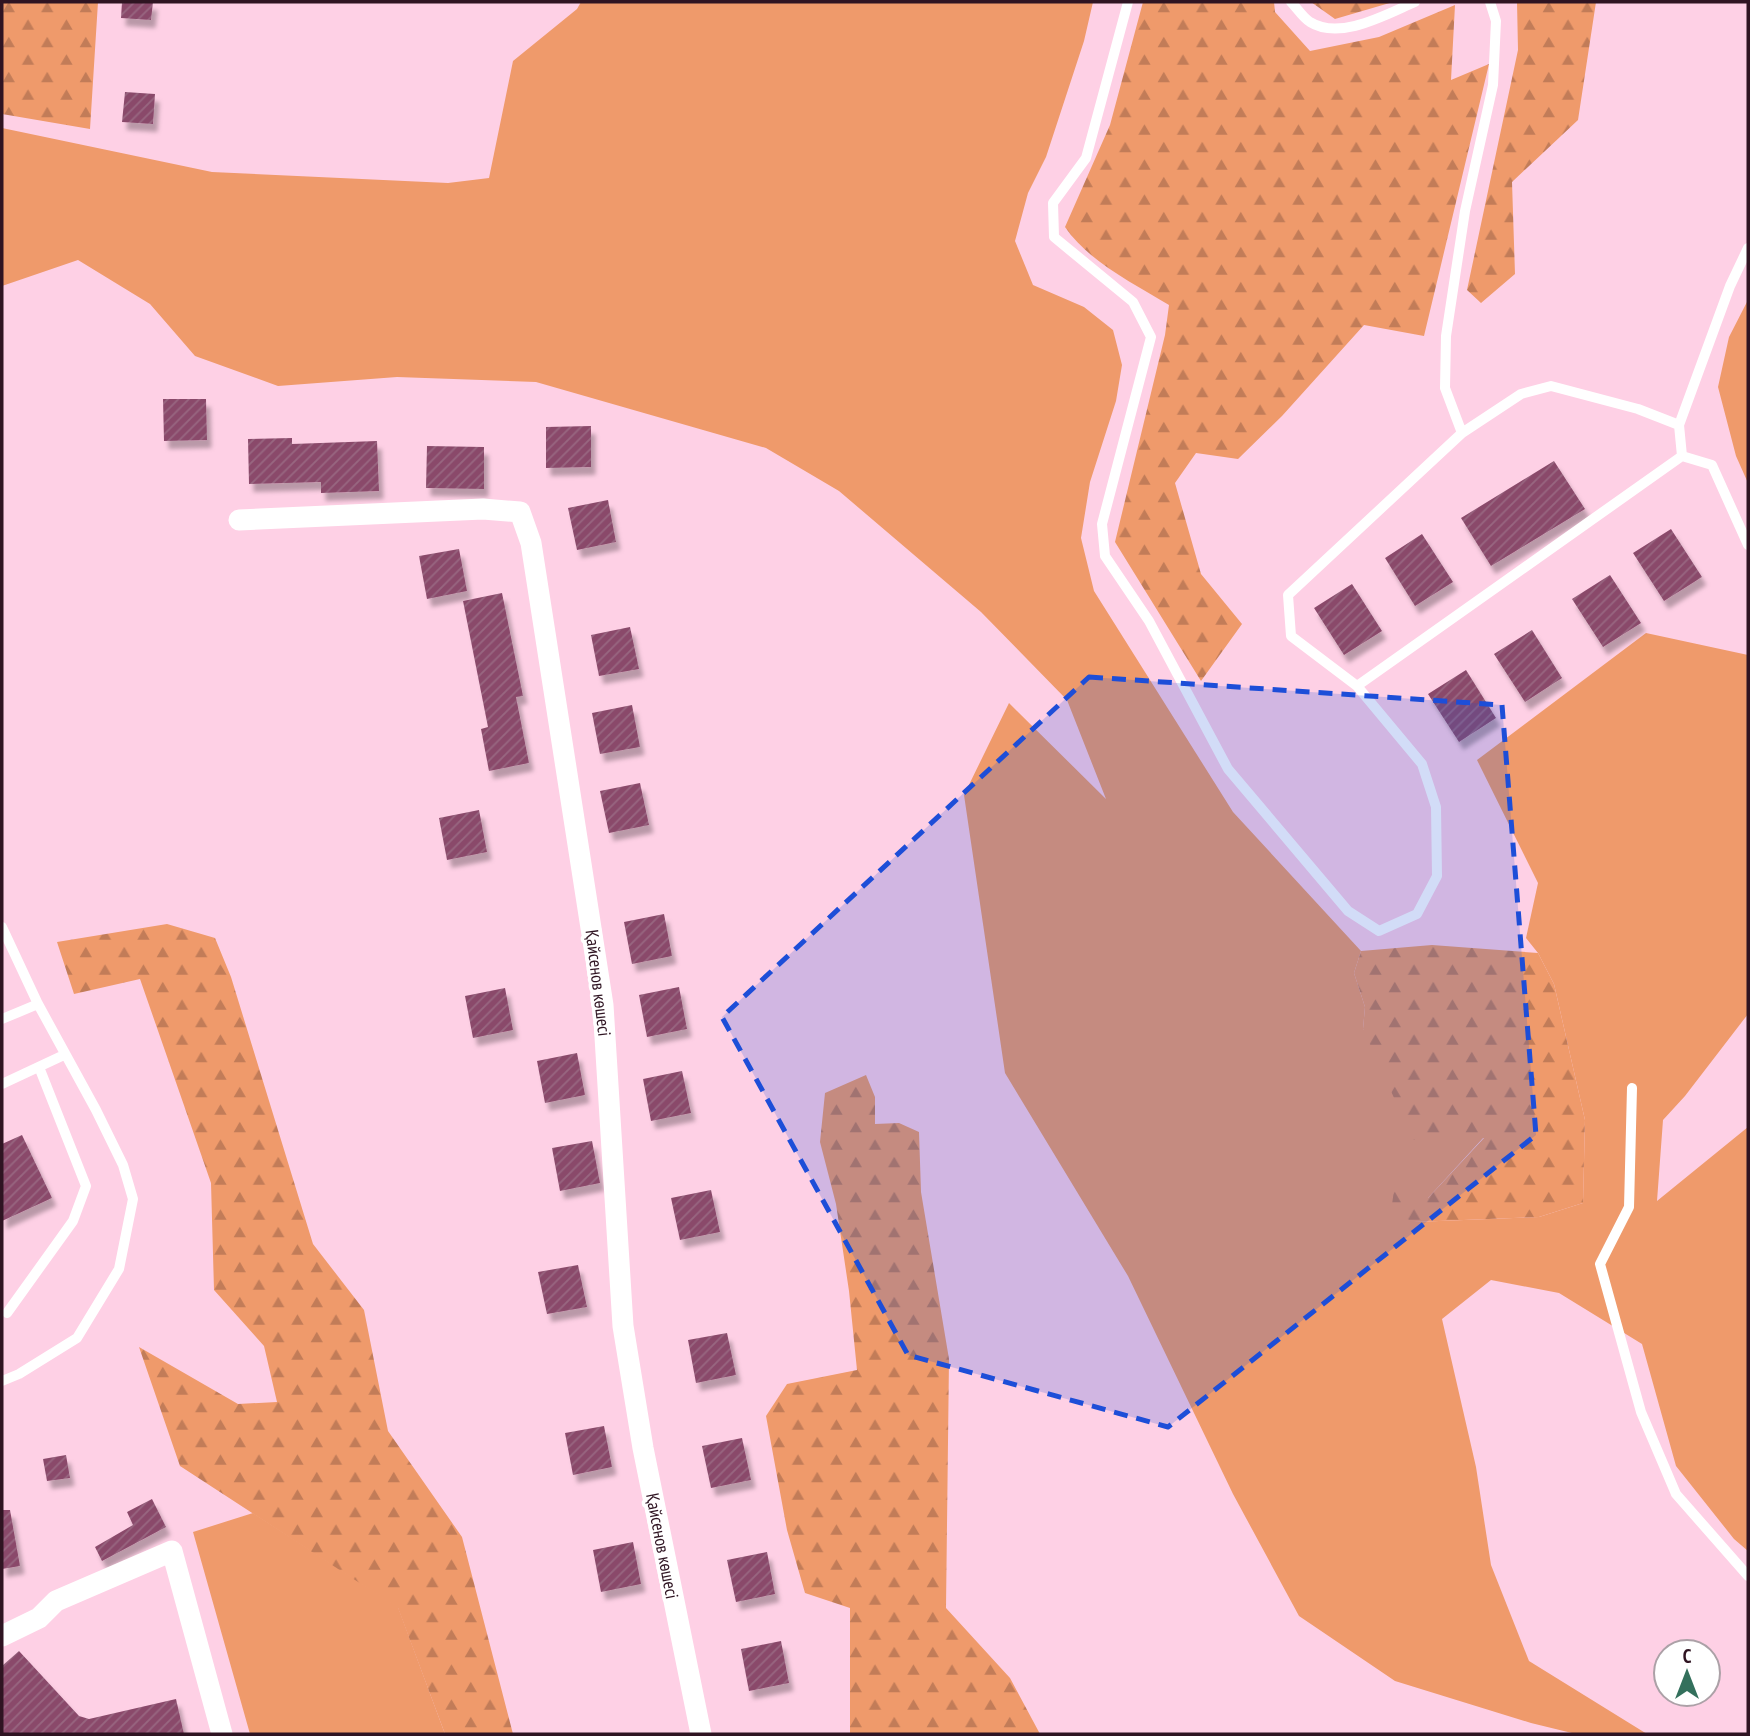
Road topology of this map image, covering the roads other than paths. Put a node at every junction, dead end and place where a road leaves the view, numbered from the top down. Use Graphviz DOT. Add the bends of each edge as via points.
graph roads {
  1 [pos="1128,2"];
  2 [pos="1291,2"];
  3 [pos="1415,2"];
  4 [pos="1490,2"];
  5 [pos="1748,248"];
  6 [pos="1679,425"];
  7 [pos="1462,433"];
  8 [pos="1682,456"];
  9 [pos="239,520"];
  10 [pos="1748,545"];
  11 [pos="1357,686"];
  12 [pos="2,927"];
  13 [pos="38,1004"];
  14 [pos="2,1019"];
  15 [pos="64,1055"];
  16 [pos="39,1067"];
  17 [pos="2,1083"];
  18 [pos="1632,1088"];
  19 [pos="7,1313"];
  20 [pos="2,1381"];
  21 [pos="1748,1576"];
  22 [pos="2,1636"];
  23 [pos="222,1734"];
  24 [pos="701,1734"];
  1 -- 11 [label="lane" via="1086,158 1052,204 1054,237 1133,302 1151,337 1102,524 1105,556 1149,621 1228,769 1348,911 1378,931 1417,914 1437,876 1436,807 1422,764"];
  2 -- 3 [label="lane" via="1309,22 1328,29 1364,24"];
  4 -- 7 [label="lane" via="1496,21 1493,85 1465,211 1446,336 1445,388"];
  5 -- 6 [label="lane"];
  6 -- 7 [label="lane" via="1551,386 1521,394"];
  6 -- 8 [label="lane"];
  7 -- 11 [label="lane" via="1288,595 1291,636"];
  8 -- 10 [label="lane" via="1712,465"];
  8 -- 11 [label="lane"];
  9 -- 24 [label="street, Қайсенов көшесі" via="482,509 520,512 531,543 603,1005 623,1326"];
  12 -- 13 [label="lane"];
  13 -- 14 [label="lane"];
  13 -- 15 [label="lane"];
  15 -- 16 [label="lane"];
  15 -- 20 [label="lane" via="123,1165 133,1199 119,1269 77,1338"];
  16 -- 17 [label="lane"];
  16 -- 19 [label="lane" via="86,1185 73,1221"];
  18 -- 21 [label="lane" via="1629,1207 1600,1264 1641,1412 1676,1494"];
  22 -- 23 [label="street" via="39,1618 56,1601 172,1551"];
}
